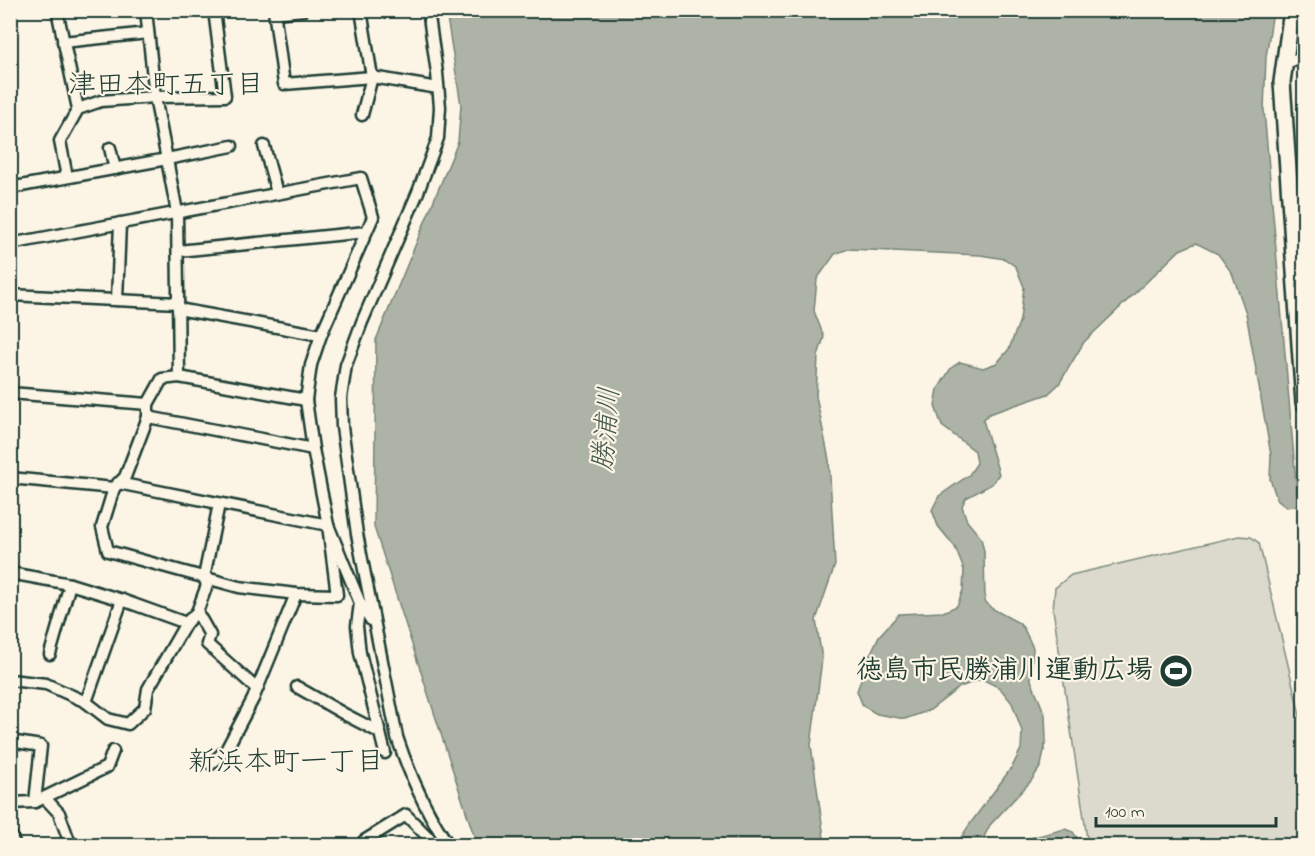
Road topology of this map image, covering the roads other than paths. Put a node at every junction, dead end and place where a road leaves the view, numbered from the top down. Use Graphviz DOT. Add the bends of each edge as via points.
graph roads {
  1 [pos="57,10"];
  2 [pos="146,10"];
  3 [pos="214,10"];
  4 [pos="303,10"];
  5 [pos="361,10"];
  6 [pos="428,10"];
  7 [pos="1292,10"];
  8 [pos="274,12"];
  9 [pos="148,33"];
  10 [pos="63,42"];
  11 [pos="1305,59"];
  12 [pos="1284,62"];
  13 [pos="372,77"];
  14 [pos="438,88"];
  15 [pos="155,97"];
  16 [pos="78,110"];
  17 [pos="362,115"];
  18 [pos="232,146"];
  19 [pos="264,146"];
  20 [pos="110,148"];
  21 [pos="167,159"];
  22 [pos="115,169"];
  23 [pos="67,177"];
  24 [pos="10,188"];
  25 [pos="277,193"];
  26 [pos="1298,206"];
  27 [pos="177,212"];
  28 [pos="120,223"];
  29 [pos="366,232"];
  30 [pos="10,244"];
  31 [pos="178,251"];
  32 [pos="10,295"];
  33 [pos="117,300"];
  34 [pos="178,306"];
  35 [pos="321,334"];
  36 [pos="179,377"];
  37 [pos="10,393"];
  38 [pos="306,400"];
  39 [pos="1305,403"];
  40 [pos="148,404"];
  41 [pos="148,417"];
  42 [pos="313,449"];
  43 [pos="10,477"];
  44 [pos="116,486"];
  45 [pos="219,504"];
  46 [pos="328,525"];
  47 [pos="10,573"];
  48 [pos="204,577"];
  49 [pos="69,584"];
  50 [pos="296,594"];
  51 [pos="122,600"];
  52 [pos="360,603"];
  53 [pos="197,612"];
  54 [pos="186,623"];
  55 [pos="375,625"];
  56 [pos="50,654"];
  57 [pos="10,680"];
  58 [pos="297,687"];
  59 [pos="257,689"];
  60 [pos="86,702"];
  61 [pos="379,732"];
  62 [pos="10,741"];
  63 [pos="113,751"];
  64 [pos="385,753"];
  65 [pos="211,764"];
  66 [pos="40,800"];
  67 [pos="10,803"];
  68 [pos="10,833"];
  69 [pos="363,844"];
  70 [pos="15,846"];
  71 [pos="71,846"];
  72 [pos="437,846"];
  73 [pos="449,846"];
  1 -- 10 [label="street"];
  2 -- 9 [label="street"];
  3 -- 15 [label="street" via="225,96"];
  4 -- 8 [label="street"];
  5 -- 13 [label="street"];
  6 -- 14 [label="street"];
  7 -- 12 [label="street"];
  8 -- 13 [label="street" via="284,84"];
  9 -- 10 [label="street"];
  9 -- 15 [label="street"];
  10 -- 16 [label="street"];
  11 -- 12 [label="street"];
  12 -- 26 [label="street" via="1282,82"];
  13 -- 14 [label="street"];
  13 -- 17 [label="street"];
  14 -- 55 [label="street" via="438,138 346,365 341,398 357,534"];
  15 -- 16 [label="street" via="100,101"];
  15 -- 21 [label="street"];
  16 -- 23 [label="street" via="60,141"];
  18 -- 21 [label="street"];
  19 -- 25 [label="street"];
  20 -- 22 [label="street"];
  21 -- 22 [label="street"];
  21 -- 27 [label="street"];
  22 -- 23 [label="street"];
  23 -- 24 [label="street"];
  25 -- 27 [label="street"];
  25 -- 29 [label="street" via="361,178 373,217"];
  26 -- 39 [label="street"];
  27 -- 28 [label="street"];
  27 -- 31 [label="street"];
  28 -- 30 [label="street"];
  28 -- 33 [label="street"];
  29 -- 31 [label="street"];
  29 -- 35 [label="street"];
  31 -- 34 [label="street"];
  32 -- 33 [label="street"];
  33 -- 34 [label="street"];
  34 -- 35 [label="street"];
  34 -- 36 [label="street"];
  35 -- 38 [label="street"];
  36 -- 38 [label="street"];
  36 -- 40 [label="street" via="162,379"];
  37 -- 40 [label="street"];
  38 -- 42 [label="street"];
  40 -- 41 [label="street"];
  41 -- 42 [label="street"];
  41 -- 44 [label="street" via="125,477"];
  42 -- 46 [label="street"];
  43 -- 44 [label="street"];
  44 -- 45 [label="street"];
  44 -- 48 [label="street" via="102,527 108,551"];
  45 -- 46 [label="street"];
  45 -- 48 [label="street"];
  46 -- 50 [label="street" via="337,595"];
  46 -- 52 [label="street"];
  47 -- 49 [label="street"];
  48 -- 50 [label="street" via="239,587"];
  48 -- 53 [label="street" via="207,585"];
  49 -- 51 [label="street"];
  49 -- 56 [label="street"];
  50 -- 59 [label="street"];
  51 -- 54 [label="street"];
  51 -- 60 [label="street"];
  52 -- 55 [label="street"];
  52 -- 61 [label="street" via="360,653"];
  53 -- 54 [label="street"];
  53 -- 59 [label="street" via="210,635 207,644"];
  54 -- 60 [label="street" via="148,689 145,708 128,724 108,720"];
  55 -- 73 [label="street" via="406,764"];
  57 -- 60 [label="street" via="46,684"];
  58 -- 61 [label="street"];
  59 -- 65 [label="street" via="226,750"];
  61 -- 64 [label="street"];
  62 -- 66 [label="street" via="41,746"];
  63 -- 66 [label="street" via="107,767"];
  66 -- 67 [label="street"];
  66 -- 71 [label="street" via="59,813"];
  68 -- 70 [label="street"];
  69 -- 72 [label="street" via="406,815"];
}
